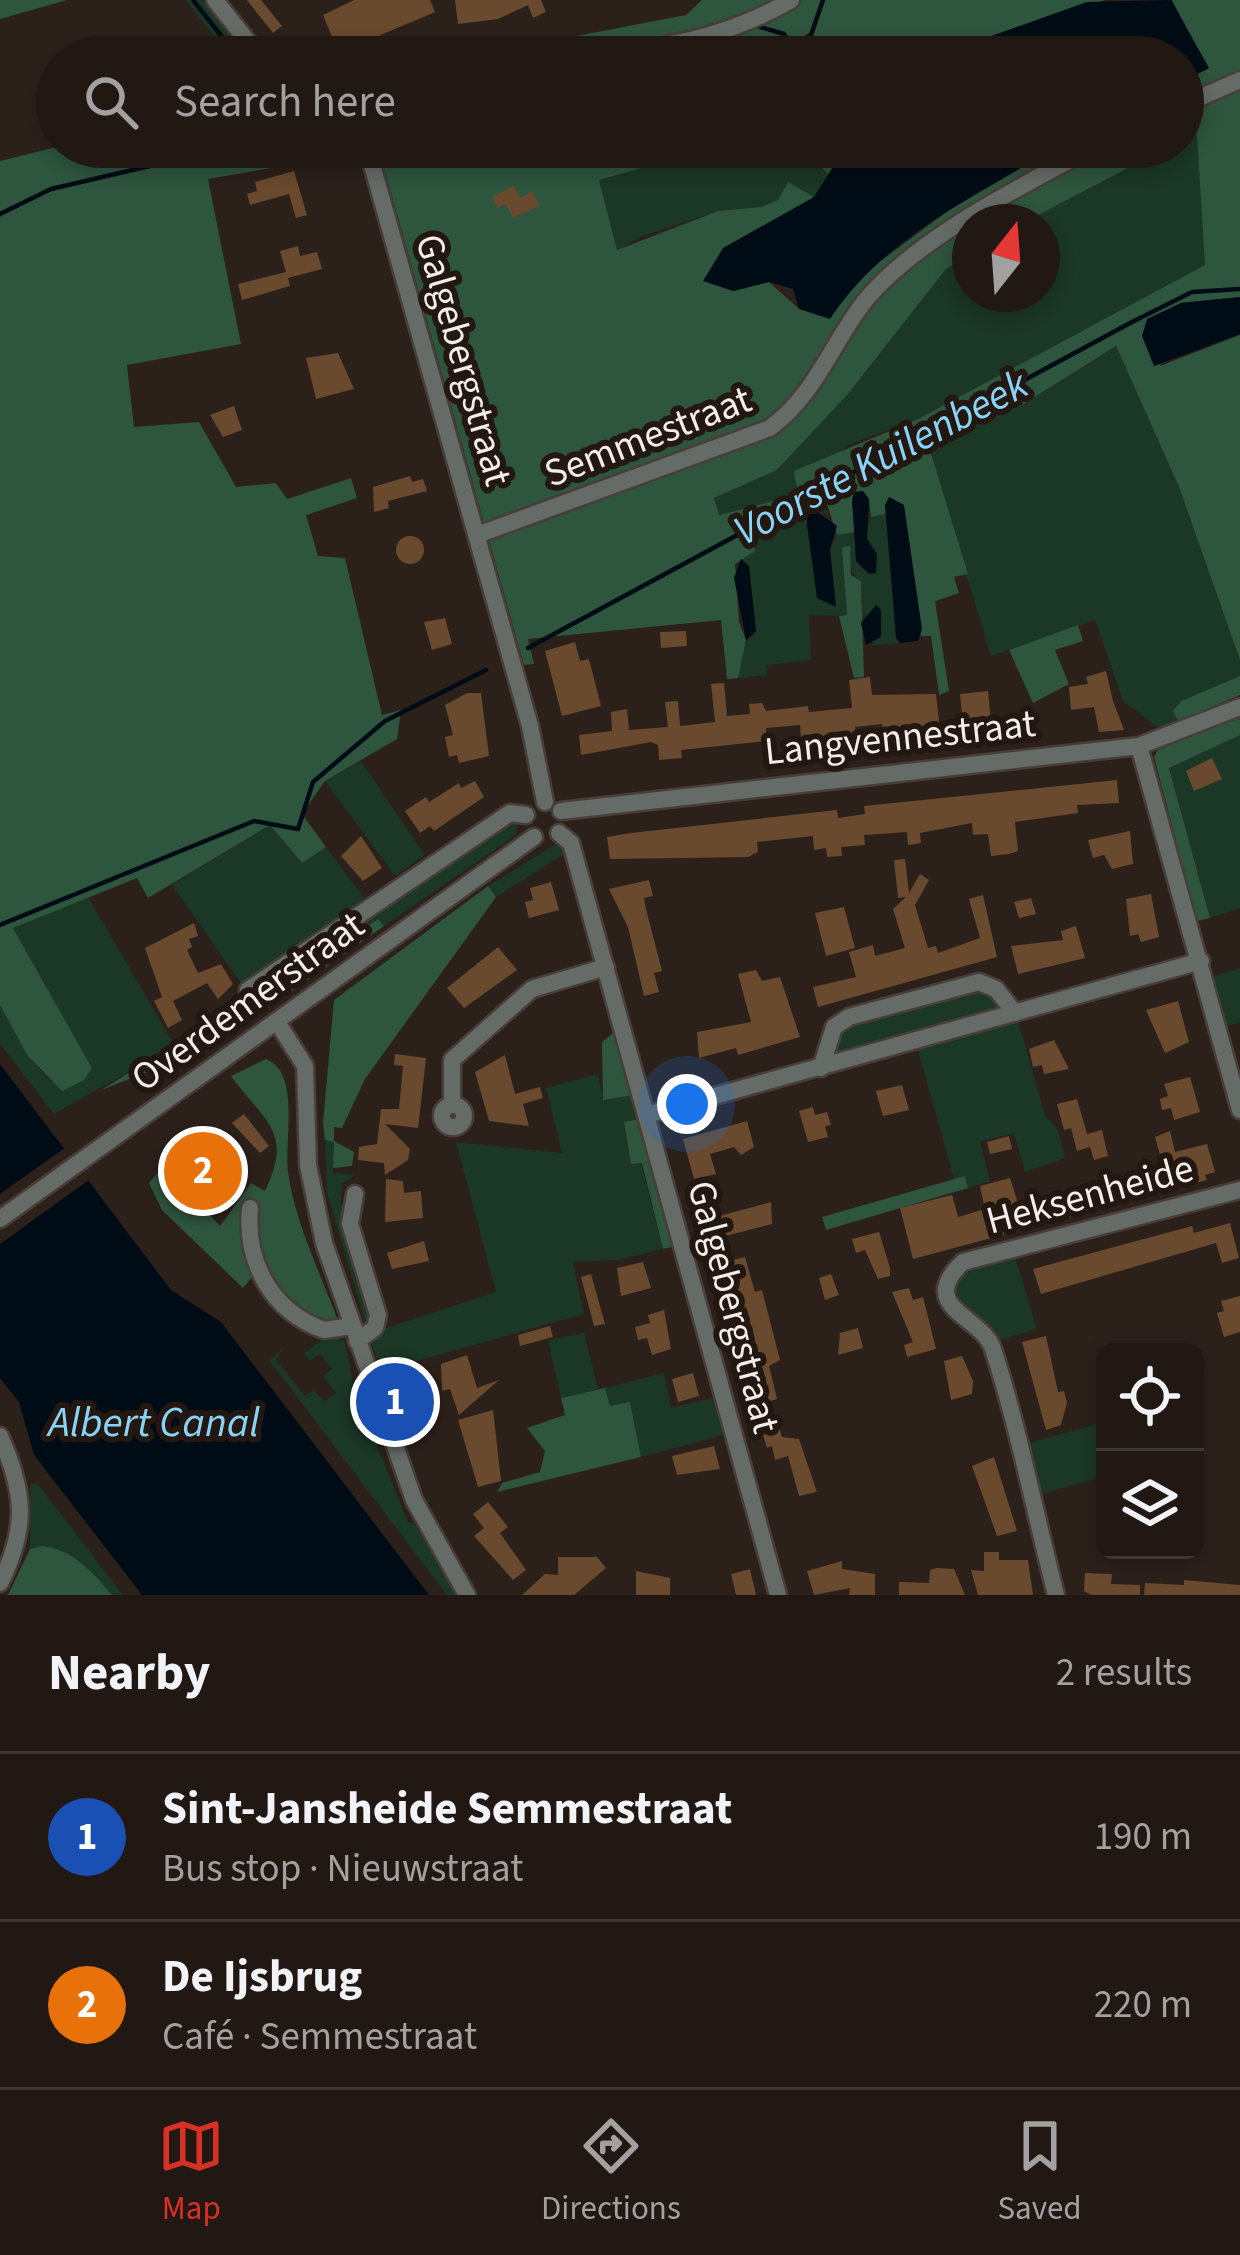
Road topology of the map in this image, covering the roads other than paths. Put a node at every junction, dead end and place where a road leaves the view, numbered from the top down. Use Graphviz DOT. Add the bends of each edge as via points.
graph roads {
  1 [pos="215,0"];
  2 [pos="790,0"];
  3 [pos="243,36"];
  4 [pos="710,36"];
  5 [pos="1240,80"];
  6 [pos="1204,96"];
  7 [pos="373,168"];
  8 [pos="1055,168"];
  9 [pos="477,535"];
  10 [pos="1240,707"];
  11 [pos="1139,746"];
  12 [pos="553,806"];
  13 [pos="526,815"];
  14 [pos="559,833"];
  15 [pos="534,837"];
  16 [pos="1201,961"];
  17 [pos="606,968"];
  18 [pos="248,990"];
  19 [pos="1015,1013"];
  20 [pos="277,1022"];
  21 [pos="821,1068"];
  22 [pos="452,1104"];
  23 [pos="1240,1110"];
  24 [pos="646,1115"];
  25 [pos="1240,1190"];
  26 [pos="355,1194"];
  27 [pos="250,1208"];
  28 [pos="0,1219"];
  29 [pos="354,1333"];
  30 [pos="0,1436"];
  31 [pos="0,1583"];
  32 [pos="466,1595"];
  33 [pos="778,1595"];
  34 [pos="1056,1595"];
  1 -- 3 [label="street"];
  2 -- 4 [label="street"];
  5 -- 6 [label="street"];
  7 -- 9 [label="street, Galgebergstraat"];
  8 -- 9 [label="street, Semmestraat" via="896,269 864,303 800,403 770,428"];
  9 -- 12 [label="street, Galgebergstraat"];
  10 -- 11 [label="street, Langvennestraat"];
  11 -- 12 [label="street, Langvennestraat"];
  11 -- 16 [label="street"];
  12 -- 13 [label="street"];
  12 -- 14 [label="street, Galgebergstraat"];
  13 -- 15 [label="street"];
  13 -- 18 [label="street" via="510,813"];
  14 -- 15 [label="street"];
  14 -- 17 [label="street, Galgebergstraat" via="571,843"];
  15 -- 20 [label="street, Overdemerstraat"];
  16 -- 19 [label="street"];
  16 -- 23 [label="street"];
  17 -- 22 [label="street" via="532,989 517,1002 452,1060"];
  17 -- 24 [label="street, Galgebergstraat"];
  19 -- 21 [label="street"];
  19 -- 21 [label="street" via="979,982 849,1016 834,1027"];
  20 -- 28 [label="street, Overdemerstraat"];
  20 -- 29 [label="street" via="305,1066 315,1212"];
  21 -- 24 [label="street"];
  24 -- 33 [label="street, Galgebergstraat"];
  25 -- 34 [label="street, Heksenheide" via="962,1262 949,1275 946,1292 957,1316 991,1342"];
  26 -- 29 [label="street" via="350,1224 378,1316 375,1328"];
  27 -- 29 [label="street" via="252,1257 285,1306 324,1330"];
  29 -- 32 [label="street" via="414,1500"];
  30 -- 31 [label="street" via="24,1503"];
}
